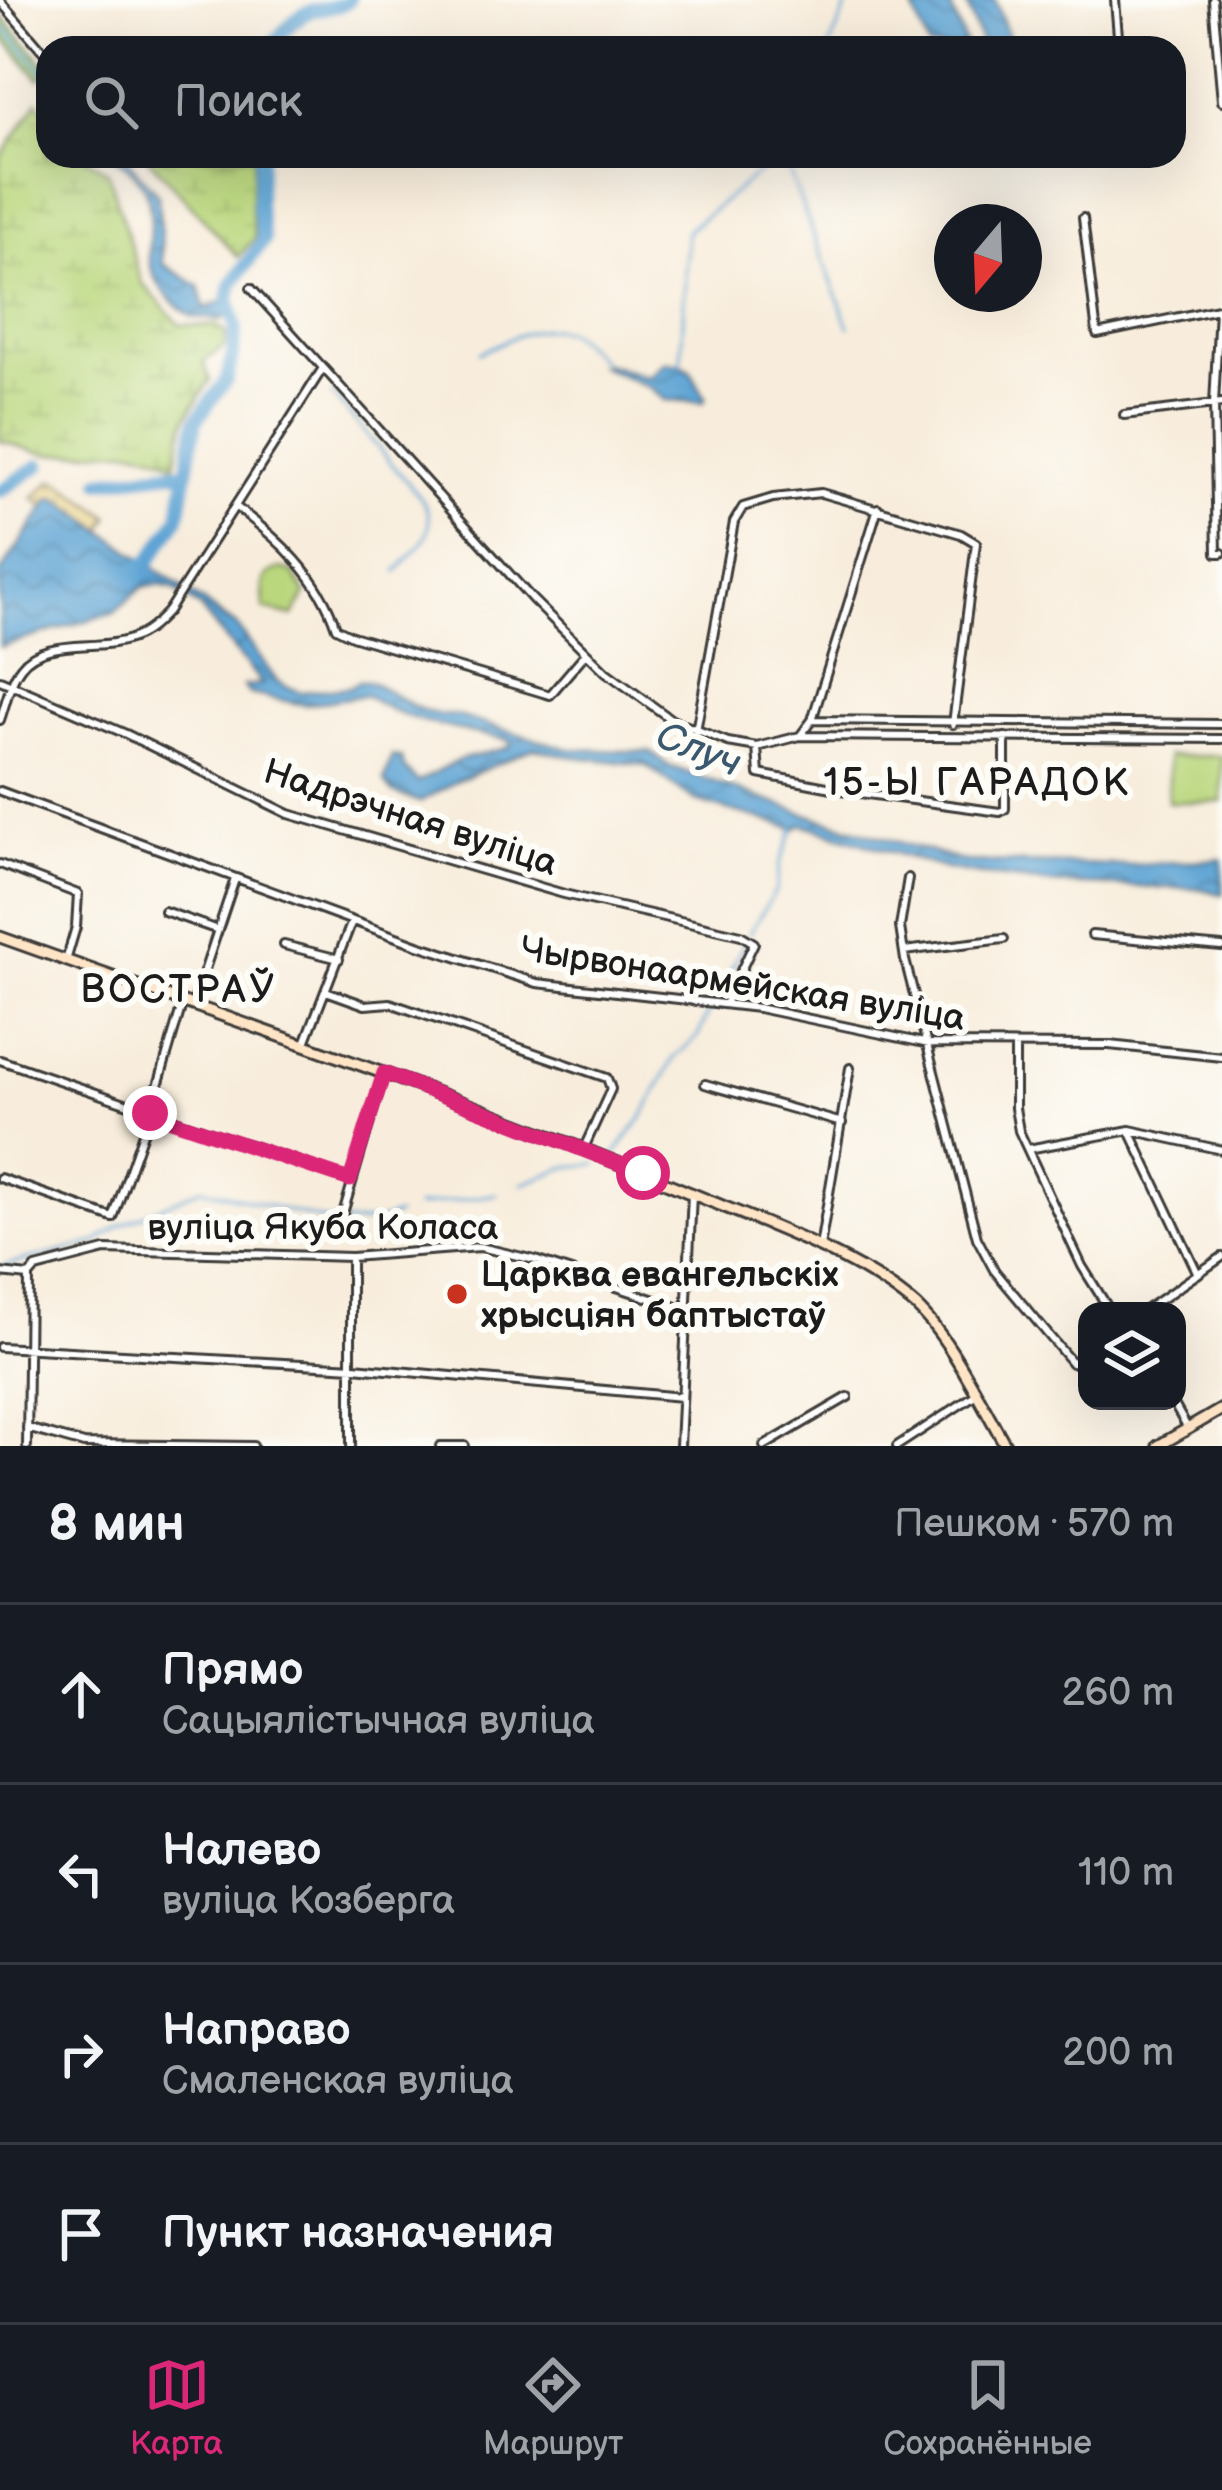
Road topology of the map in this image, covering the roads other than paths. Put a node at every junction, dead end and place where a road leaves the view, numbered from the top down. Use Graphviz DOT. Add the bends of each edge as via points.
graph roads {
  1 [pos="1115,0"];
  2 [pos="1213,0"];
  3 [pos="0,1"];
  4 [pos="1118,36"];
  5 [pos="36,43"];
  6 [pos="1222,101"];
  7 [pos="1083,218"];
  8 [pos="251,288"];
  9 [pos="1220,309"];
  10 [pos="323,368"];
  11 [pos="1218,404"];
  12 [pos="1124,415"];
  13 [pos="1219,454"];
  14 [pos="235,506"];
  15 [pos="878,508"];
  16 [pos="1219,553"];
  17 [pos="586,653"];
  18 [pos="0,680"];
  19 [pos="13,685"];
  20 [pos="0,720"];
  21 [pos="812,720"];
  22 [pos="953,724"];
  23 [pos="1222,724"];
  24 [pos="696,731"];
  25 [pos="800,736"];
  26 [pos="1005,737"];
  27 [pos="1222,739"];
  28 [pos="757,748"];
  29 [pos="0,790"];
  30 [pos="0,864"];
  31 [pos="235,878"];
  32 [pos="908,878"];
  33 [pos="164,911"];
  34 [pos="352,921"];
  35 [pos="218,930"];
  36 [pos="1091,935"];
  37 [pos="0,937"];
  38 [pos="1004,938"];
  39 [pos="284,945"];
  40 [pos="1222,947"];
  41 [pos="904,951"];
  42 [pos="339,959"];
  43 [pos="66,961"];
  44 [pos="326,991"];
  45 [pos="188,1003"];
  46 [pos="725,1004"];
  47 [pos="304,1043"];
  48 [pos="929,1045"];
  49 [pos="1015,1045"];
  50 [pos="1222,1057"];
  51 [pos="0,1060"];
  52 [pos="850,1068"];
  53 [pos="384,1073"];
  54 [pos="705,1084"];
  55 [pos="150,1113"];
  56 [pos="842,1124"];
  57 [pos="1130,1130"];
  58 [pos="584,1148"];
  59 [pos="1028,1149"];
  60 [pos="1222,1150"];
  61 [pos="0,1178"];
  62 [pos="350,1180"];
  63 [pos="692,1194"];
  64 [pos="341,1216"];
  65 [pos="820,1247"];
  66 [pos="351,1257"];
  67 [pos="1222,1257"];
  68 [pos="0,1273"];
  69 [pos="1198,1274"];
  70 [pos="29,1276"];
  71 [pos="1104,1302"];
  72 [pos="1157,1302"];
  73 [pos="686,1310"];
  74 [pos="0,1347"];
  75 [pos="28,1347"];
  76 [pos="1078,1359"];
  77 [pos="354,1366"];
  78 [pos="975,1395"];
  79 [pos="848,1396"];
  80 [pos="682,1397"];
  81 [pos="1177,1410"];
  82 [pos="1222,1410"];
  83 [pos="27,1428"];
  84 [pos="1188,1429"];
  85 [pos="27,1446"];
  86 [pos="253,1446"];
  87 [pos="351,1446"];
  88 [pos="440,1446"];
  89 [pos="465,1446"];
  90 [pos="680,1446"];
  91 [pos="764,1446"];
  92 [pos="897,1446"];
  93 [pos="1006,1446"];
  94 [pos="1158,1446"];
  1 -- 4 [label="street"];
  2 -- 6 [label="street"];
  3 -- 5 [label="street"];
  7 -- 9 [label="street" via="1097,334"];
  8 -- 10 [label="street"];
  9 -- 11 [label="street"];
  10 -- 14 [label="street"];
  10 -- 17 [label="street"];
  11 -- 12 [label="street"];
  11 -- 13 [label="street"];
  13 -- 16 [label="street"];
  14 -- 17 [label="street" via="310,575 336,628 550,695"];
  14 -- 19 [label="street" via="158,622 132,639 40,653 23,663"];
  15 -- 21 [label="street"];
  15 -- 22 [label="street" via="976,543"];
  15 -- 24 [label="street" via="821,493 743,507"];
  17 -- 24 [label="street"];
  18 -- 19 [label="street, Надрэчная вуліца"];
  19 -- 20 [label="street"];
  19 -- 46 [label="street, Надрэчная вуліца" via="289,814 564,894 741,935 754,943"];
  21 -- 22 [label="street"];
  21 -- 25 [label="street"];
  22 -- 23 [label="street"];
  24 -- 28 [label="street"];
  25 -- 26 [label="street"];
  25 -- 28 [label="street"];
  26 -- 27 [label="street"];
  26 -- 28 [label="street" via="1000,812 759,774"];
  29 -- 31 [label="street, Чырвонаармейская вуліца"];
  30 -- 43 [label="street" via="78,894"];
  31 -- 34 [label="street, Чырвонаармейская вуліца"];
  31 -- 35 [label="street"];
  32 -- 41 [label="street"];
  33 -- 35 [label="street"];
  34 -- 42 [label="street"];
  34 -- 46 [label="street, Чырвонаармейская вуліца" via="520,980"];
  35 -- 45 [label="street"];
  36 -- 40 [label="street"];
  37 -- 43 [label="main road"];
  38 -- 41 [label="street, Чырвонаармейская вуліца"];
  39 -- 42 [label="street"];
  41 -- 48 [label="street"];
  42 -- 44 [label="street"];
  43 -- 45 [label="main road"];
  44 -- 47 [label="street"];
  44 -- 58 [label="street" via="365,1005 390,1003 607,1078 611,1089"];
  45 -- 47 [label="main road"];
  45 -- 55 [label="street"];
  46 -- 48 [label="street, Чырвонаармейская вуліца"];
  47 -- 53 [label="main road"];
  48 -- 49 [label="street, Чырвонаармейская вуліца"];
  48 -- 76 [label="street" via="984,1255 1072,1364"];
  49 -- 50 [label="street, Чырвонаармейская вуліца"];
  49 -- 59 [label="street" via="1015,1108"];
  51 -- 55 [label="street"];
  52 -- 56 [label="street"];
  53 -- 58 [label="main road"];
  53 -- 62 [label="street"];
  54 -- 56 [label="street"];
  55 -- 61 [label="street, вуліца Якуба Коласа" via="113,1218"];
  55 -- 62 [label="street"];
  56 -- 65 [label="street"];
  57 -- 59 [label="street"];
  57 -- 60 [label="street"];
  57 -- 69 [label="street"];
  58 -- 63 [label="main road"];
  59 -- 71 [label="street"];
  62 -- 64 [label="street"];
  63 -- 65 [label="main road"];
  63 -- 73 [label="street"];
  65 -- 78 [label="main road" via="915,1304"];
  66 -- 70 [label="street, вуліца Якуба Коласа" via="105,1250"];
  66 -- 73 [label="street, вуліца Якуба Коласа" via="496,1248"];
  66 -- 77 [label="street"];
  67 -- 69 [label="street"];
  68 -- 70 [label="street"];
  69 -- 72 [label="street"];
  70 -- 75 [label="street"];
  73 -- 80 [label="street"];
  74 -- 75 [label="street"];
  75 -- 77 [label="street"];
  75 -- 83 [label="street"];
  77 -- 80 [label="street"];
  77 -- 87 [label="street"];
  78 -- 92 [label="street"];
  78 -- 93 [label="main road"];
  79 -- 91 [label="street"];
  80 -- 90 [label="street"];
  81 -- 84 [label="street"];
  82 -- 84 [label="main road"];
  83 -- 85 [label="street"];
  83 -- 86 [label="street" via="84,1444"];
  84 -- 94 [label="main road"];
  88 -- 89 [label="street"];
}
